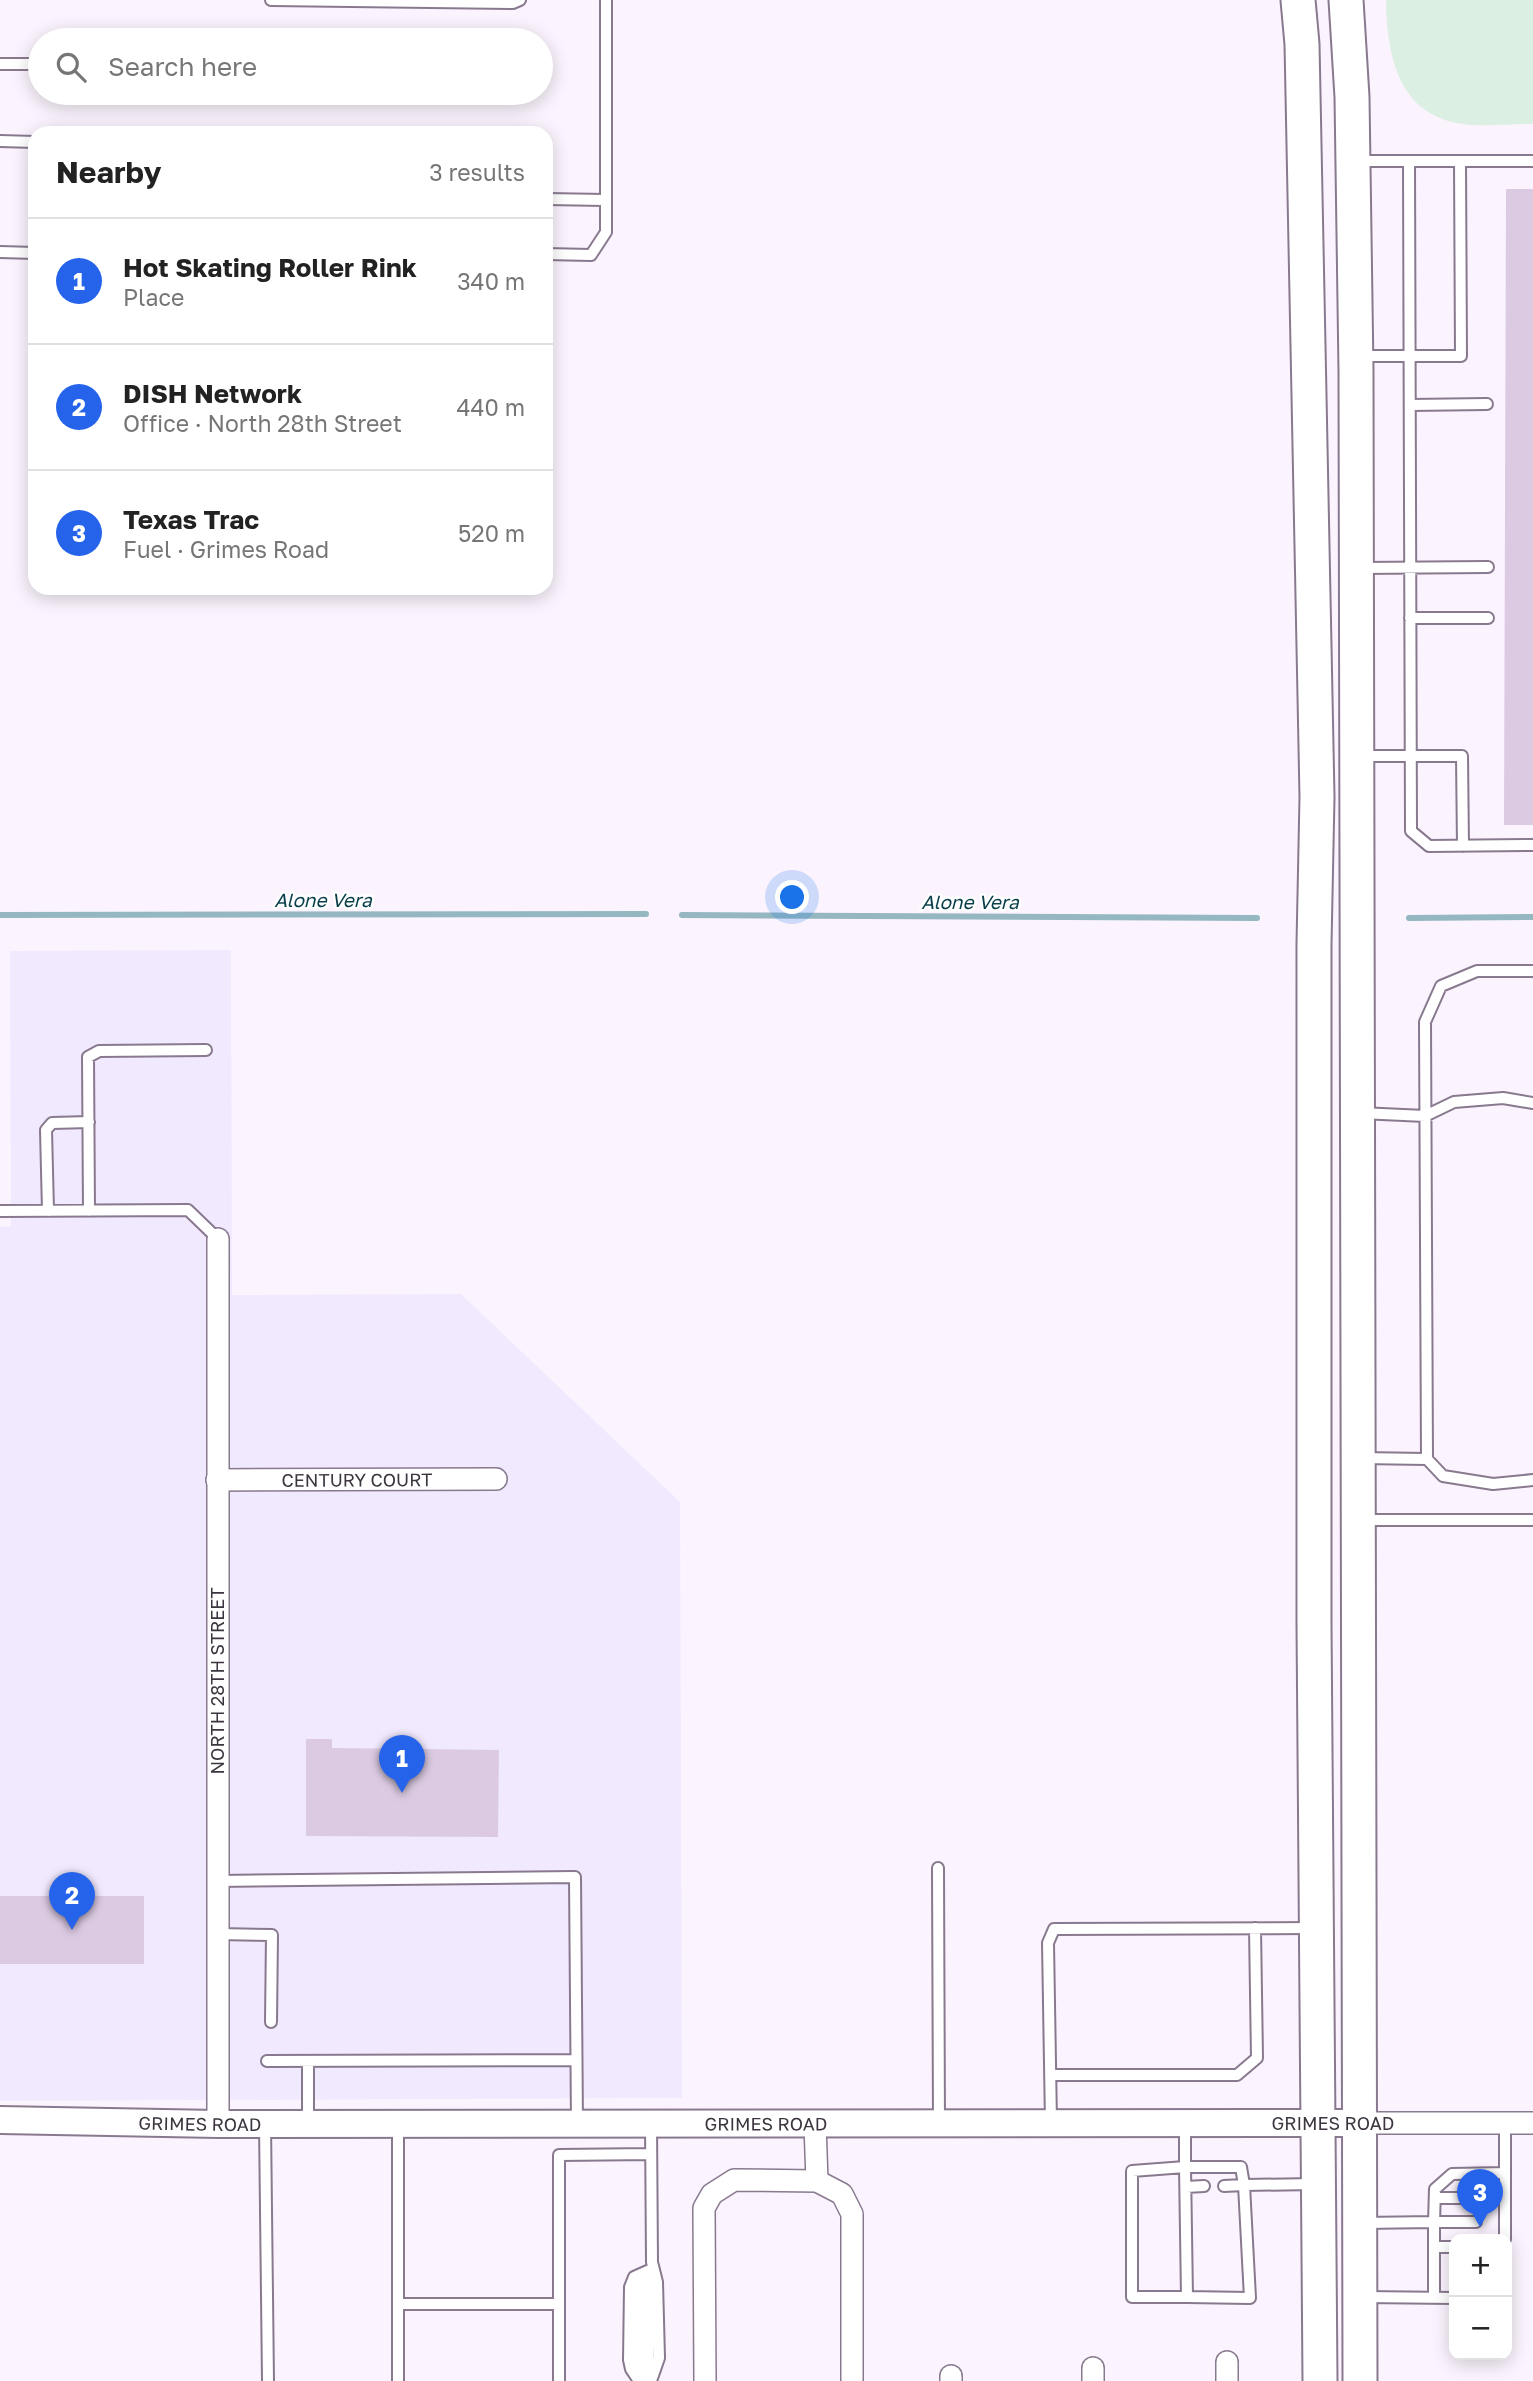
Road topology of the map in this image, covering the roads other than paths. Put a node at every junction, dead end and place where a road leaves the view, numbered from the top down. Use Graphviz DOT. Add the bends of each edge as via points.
graph roads {
  1 [pos="271,0"];
  2 [pos="520,0"];
  3 [pos="606,0"];
  4 [pos="1298,0"];
  5 [pos="1346,0"];
  6 [pos="0,64"];
  7 [pos="28,64"];
  8 [pos="0,141"];
  9 [pos="28,142"];
  10 [pos="1353,161"];
  11 [pos="1409,161"];
  12 [pos="1461,161"];
  13 [pos="1533,161"];
  14 [pos="553,199"];
  15 [pos="605,200"];
  16 [pos="0,252"];
  17 [pos="28,253"];
  18 [pos="553,254"];
  19 [pos="1356,356"];
  20 [pos="1409,356"];
  21 [pos="1487,404"];
  22 [pos="1410,405"];
  23 [pos="1410,567"];
  24 [pos="1488,567"];
  25 [pos="1357,568"];
  26 [pos="1410,618"];
  27 [pos="1488,618"];
  28 [pos="1357,756"];
  29 [pos="1410,756"];
  30 [pos="1533,845"];
  31 [pos="1462,846"];
  32 [pos="1533,971"];
  33 [pos="206,1050"];
  34 [pos="1533,1103"];
  35 [pos="1357,1113"];
  36 [pos="1425,1116"];
  37 [pos="89,1122"];
  38 [pos="48,1210"];
  39 [pos="89,1210"];
  40 [pos="0,1211"];
  41 [pos="218,1239"];
  42 [pos="1358,1458"];
  43 [pos="1427,1459"];
  44 [pos="496,1479"];
  45 [pos="217,1480"];
  46 [pos="1533,1480"];
  47 [pos="1358,1520"];
  48 [pos="1533,1520"];
  49 [pos="938,1868"];
  50 [pos="218,1881"];
  51 [pos="1255,1928"];
  52 [pos="1317,1928"];
  53 [pos="218,1934"];
  54 [pos="271,2022"];
  55 [pos="576,2060"];
  56 [pos="267,2061"];
  57 [pos="308,2061"];
  58 [pos="1050,2075"];
  59 [pos="0,2120"];
  60 [pos="1051,2123"];
  61 [pos="1185,2123"];
  62 [pos="1319,2123"];
  63 [pos="1359,2123"];
  64 [pos="1505,2123"];
  65 [pos="1533,2123"];
  66 [pos="218,2124"];
  67 [pos="265,2124"];
  68 [pos="308,2124"];
  69 [pos="398,2124"];
  70 [pos="576,2124"];
  71 [pos="651,2124"];
  72 [pos="815,2124"];
  73 [pos="939,2124"];
  74 [pos="651,2154"];
  75 [pos="1185,2167"];
  76 [pos="1505,2173"];
  77 [pos="817,2181"];
  78 [pos="1319,2184"];
  79 [pos="1244,2185"];
  80 [pos="1204,2186"];
  81 [pos="1224,2186"];
  82 [pos="1186,2187"];
  83 [pos="1435,2197"];
  84 [pos="1475,2198"];
  85 [pos="1434,2222"];
  86 [pos="1476,2222"];
  87 [pos="1359,2223"];
  88 [pos="1504,2234"];
  89 [pos="1434,2247"];
  90 [pos="1449,2247"];
  91 [pos="652,2269"];
  92 [pos="1187,2297"];
  93 [pos="1359,2297"];
  94 [pos="1434,2298"];
  95 [pos="1449,2298"];
  96 [pos="398,2304"];
  97 [pos="559,2304"];
  98 [pos="268,2381"];
  99 [pos="398,2381"];
  100 [pos="559,2381"];
  101 [pos="639,2381"];
  102 [pos="648,2381"];
  103 [pos="705,2381"];
  104 [pos="852,2381"];
  105 [pos="1320,2381"];
  106 [pos="1360,2381"];
  1 -- 2 [label="lane"];
  3 -- 15 [label="lane"];
  4 -- 52 [label="main road" via="1317,797"];
  5 -- 10 [label="main road"];
  6 -- 7 [label="lane"];
  8 -- 9 [label="lane"];
  10 -- 11 [label="lane"];
  10 -- 19 [label="main road"];
  11 -- 12 [label="lane"];
  11 -- 20 [label="lane"];
  12 -- 13 [label="lane"];
  12 -- 20 [label="lane" via="1461,356"];
  14 -- 15 [label="lane"];
  15 -- 18 [label="lane" via="606,232 591,255"];
  16 -- 17 [label="lane"];
  19 -- 20 [label="lane"];
  19 -- 25 [label="main road"];
  20 -- 22 [label="lane"];
  21 -- 22 [label="lane"];
  22 -- 23 [label="lane"];
  23 -- 24 [label="lane"];
  23 -- 25 [label="lane"];
  23 -- 26 [label="lane"];
  25 -- 28 [label="main road"];
  26 -- 27 [label="lane"];
  26 -- 29 [label="lane"];
  28 -- 29 [label="lane"];
  28 -- 35 [label="main road"];
  29 -- 31 [label="lane" via="1410,831 1429,846"];
  29 -- 31 [label="lane" via="1462,756"];
  30 -- 31 [label="lane"];
  32 -- 36 [label="lane" via="1477,971 1441,986 1425,1022"];
  33 -- 37 [label="lane" via="99,1051 88,1056"];
  34 -- 36 [label="lane" via="1503,1098 1454,1102"];
  35 -- 36 [label="lane"];
  35 -- 42 [label="main road"];
  36 -- 43 [label="lane"];
  37 -- 38 [label="lane" via="52,1123 46,1130"];
  37 -- 39 [label="lane"];
  38 -- 39 [label="lane"];
  38 -- 40 [label="lane"];
  39 -- 41 [label="lane" via="188,1210"];
  41 -- 45 [label="street, NORTH 28TH STREET"];
  42 -- 43 [label="lane"];
  42 -- 47 [label="main road"];
  43 -- 46 [label="lane" via="1443,1476 1493,1484"];
  44 -- 45 [label="street, CENTURY COURT"];
  45 -- 50 [label="street, NORTH 28TH STREET"];
  47 -- 48 [label="lane"];
  47 -- 63 [label="main road"];
  49 -- 73 [label="lane"];
  50 -- 53 [label="street, NORTH 28TH STREET"];
  50 -- 55 [label="lane" via="575,1877"];
  51 -- 52 [label="lane"];
  51 -- 58 [label="lane" via="1257,2058 1237,2075"];
  51 -- 58 [label="lane" via="1054,1929 1048,1943"];
  52 -- 62 [label="main road"];
  53 -- 54 [label="lane" via="272,1935"];
  53 -- 66 [label="street, NORTH 28TH STREET"];
  55 -- 57 [label="lane"];
  55 -- 70 [label="lane"];
  56 -- 57 [label="lane"];
  57 -- 68 [label="lane"];
  58 -- 60 [label="lane"];
  59 -- 66 [label="street, GRIMES ROAD"];
  60 -- 61 [label="street, GRIMES ROAD"];
  60 -- 73 [label="street, GRIMES ROAD"];
  61 -- 62 [label="street, GRIMES ROAD"];
  61 -- 75 [label="lane"];
  62 -- 63 [label="street, GRIMES ROAD"];
  62 -- 78 [label="main road"];
  63 -- 64 [label="street, GRIMES ROAD"];
  63 -- 87 [label="main road"];
  64 -- 65 [label="street, GRIMES ROAD"];
  64 -- 76 [label="lane"];
  66 -- 67 [label="street, GRIMES ROAD"];
  67 -- 68 [label="street, GRIMES ROAD"];
  67 -- 98 [label="lane"];
  68 -- 69 [label="street, GRIMES ROAD"];
  69 -- 70 [label="street, GRIMES ROAD"];
  69 -- 96 [label="lane"];
  70 -- 71 [label="street, GRIMES ROAD"];
  71 -- 72 [label="street, GRIMES ROAD"];
  71 -- 74 [label="lane"];
  72 -- 73 [label="street, GRIMES ROAD"];
  72 -- 77 [label="street"];
  74 -- 91 [label="lane"];
  74 -- 97 [label="lane" via="559,2155"];
  75 -- 79 [label="lane" via="1241,2167"];
  75 -- 82 [label="lane"];
  75 -- 92 [label="lane" via="1132,2171 1132,2297"];
  76 -- 83 [label="lane" via="1452,2174 1435,2189"];
  76 -- 88 [label="lane" via="1500,2197"];
  77 -- 103 [label="street" via="734,2180 706,2202"];
  77 -- 104 [label="street" via="842,2194 852,2214"];
  78 -- 79 [label="lane"];
  78 -- 105 [label="main road"];
  79 -- 81 [label="lane"];
  79 -- 92 [label="lane" via="1250,2298"];
  80 -- 82 [label="lane"];
  82 -- 92 [label="lane"];
  83 -- 84 [label="lane"];
  83 -- 85 [label="lane"];
  85 -- 86 [label="lane"];
  85 -- 87 [label="lane"];
  85 -- 89 [label="lane"];
  87 -- 93 [label="main road"];
  89 -- 90 [label="lane"];
  89 -- 94 [label="lane"];
  91 -- 101 [label="lane" via="634,2277 630,2287 629,2360"];
  91 -- 102 [label="lane" via="657,2282 659,2358"];
  91 -- 102 [label="lane" via="639,2286 639,2360"];
  93 -- 94 [label="lane"];
  93 -- 106 [label="main road"];
  94 -- 95 [label="lane"];
  96 -- 97 [label="lane"];
  96 -- 99 [label="lane"];
  97 -- 100 [label="lane"];
}
